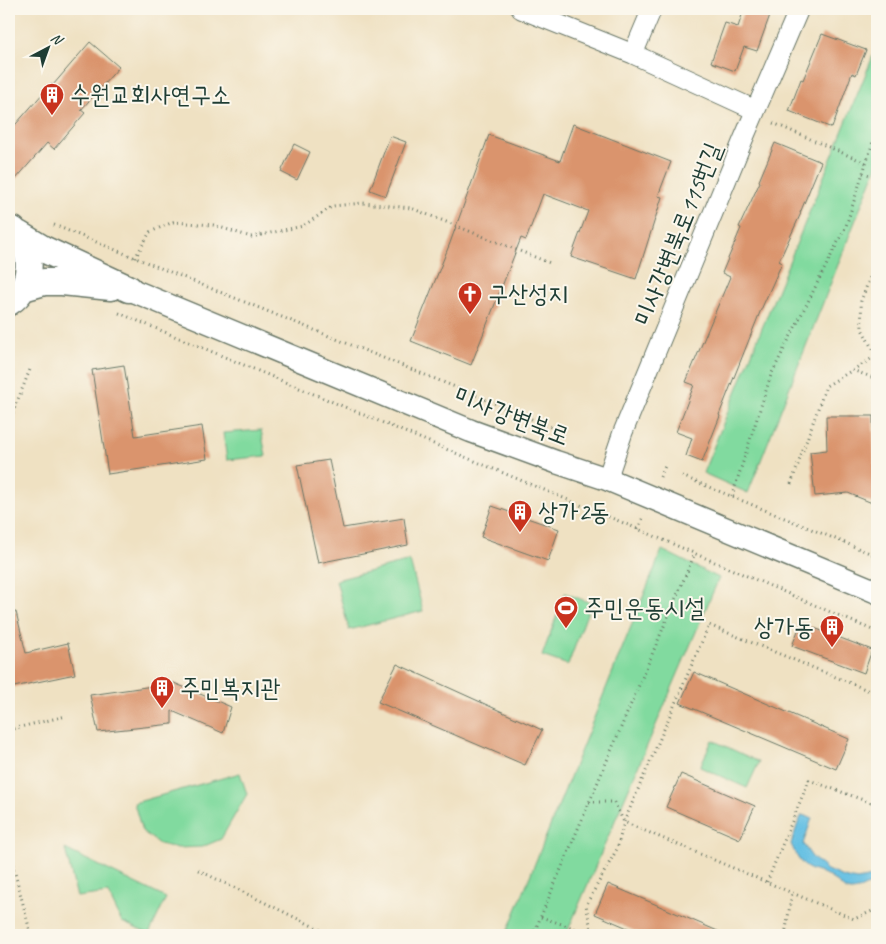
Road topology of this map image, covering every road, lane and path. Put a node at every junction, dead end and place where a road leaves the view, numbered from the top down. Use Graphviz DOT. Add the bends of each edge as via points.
graph roads {
  1 [pos="520,9"];
  2 [pos="652,9"];
  3 [pos="799,9"];
  4 [pos="634,54"];
  5 [pos="756,110"];
  6 [pos="773,122"];
  7 [pos="877,129"];
  8 [pos="866,163"];
  9 [pos="863,174"];
  10 [pos="877,177"];
  11 [pos="52,224"];
  12 [pos="13,230"];
  13 [pos="135,258"];
  14 [pos="877,259"];
  15 [pos="550,263"];
  16 [pos="129,289"];
  17 [pos="16,295"];
  18 [pos="119,313"];
  19 [pos="31,367"];
  20 [pos="851,370"];
  21 [pos="877,379"];
  22 [pos="9,422"];
  23 [pos="560,431"];
  24 [pos="682,476"];
  25 [pos="607,479"];
  26 [pos="790,484"];
  27 [pos="732,496"];
  28 [pos="695,553"];
  29 [pos="877,556"];
  30 [pos="877,592"];
  31 [pos="877,632"];
  32 [pos="877,694"];
  33 [pos="66,716"];
  34 [pos="9,727"];
  35 [pos="589,802"];
  36 [pos="877,805"];
  37 [pos="624,822"];
  38 [pos="9,850"];
  39 [pos="198,870"];
  40 [pos="767,882"];
  41 [pos="792,892"];
  42 [pos="877,909"];
  43 [pos="541,917"];
  44 [pos="31,935"];
  45 [pos="331,935"];
  46 [pos="533,935"];
  47 [pos="594,935"];
  48 [pos="785,935"];
  1 -- 4 [label="street"];
  2 -- 4 [label="street"];
  3 -- 5 [label="street, 미사강변북로115번길"];
  4 -- 5 [label="street"];
  5 -- 25 [label="street, 미사강변북로115번길"];
  6 -- 8 [label="path"];
  7 -- 8 [label="path"];
  8 -- 9 [label="path"];
  9 -- 10 [label="path"];
  9 -- 27 [label="path" via="846,226 771,375"];
  11 -- 13 [label="path"];
  12 -- 16 [label="main road" via="43,249"];
  12 -- 17 [label="main road" via="26,246 29,260 28,275"];
  13 -- 15 [label="path" via="150,232 173,222 213,225 251,237 304,226 333,206 363,203 411,208"];
  13 -- 23 [label="path"];
  14 -- 20 [label="path" via="861,301 862,329 876,356"];
  16 -- 17 [label="main road" via="44,282"];
  16 -- 25 [label="street, 미사강변북로" via="471,431"];
  18 -- 28 [label="path"];
  19 -- 22 [label="path"];
  20 -- 21 [label="path"];
  20 -- 26 [label="path" via="826,386"];
  24 -- 27 [label="path"];
  25 -- 30 [label="street, 미사강변북로"];
  27 -- 29 [label="path"];
  28 -- 31 [label="path"];
  28 -- 35 [label="path"];
  32 -- 37 [label="path" via="710,625"];
  33 -- 34 [label="path" via="12,729"];
  35 -- 37 [label="path" via="614,802"];
  35 -- 43 [label="path"];
  36 -- 40 [label="path" via="809,780"];
  37 -- 40 [label="path"];
  37 -- 47 [label="path" via="617,849 586,905"];
  38 -- 44 [label="path"];
  39 -- 45 [label="path"];
  40 -- 41 [label="path"];
  41 -- 42 [label="path" via="854,919"];
  41 -- 48 [label="path"];
  43 -- 46 [label="path"];
  43 -- 47 [label="path"];
}
